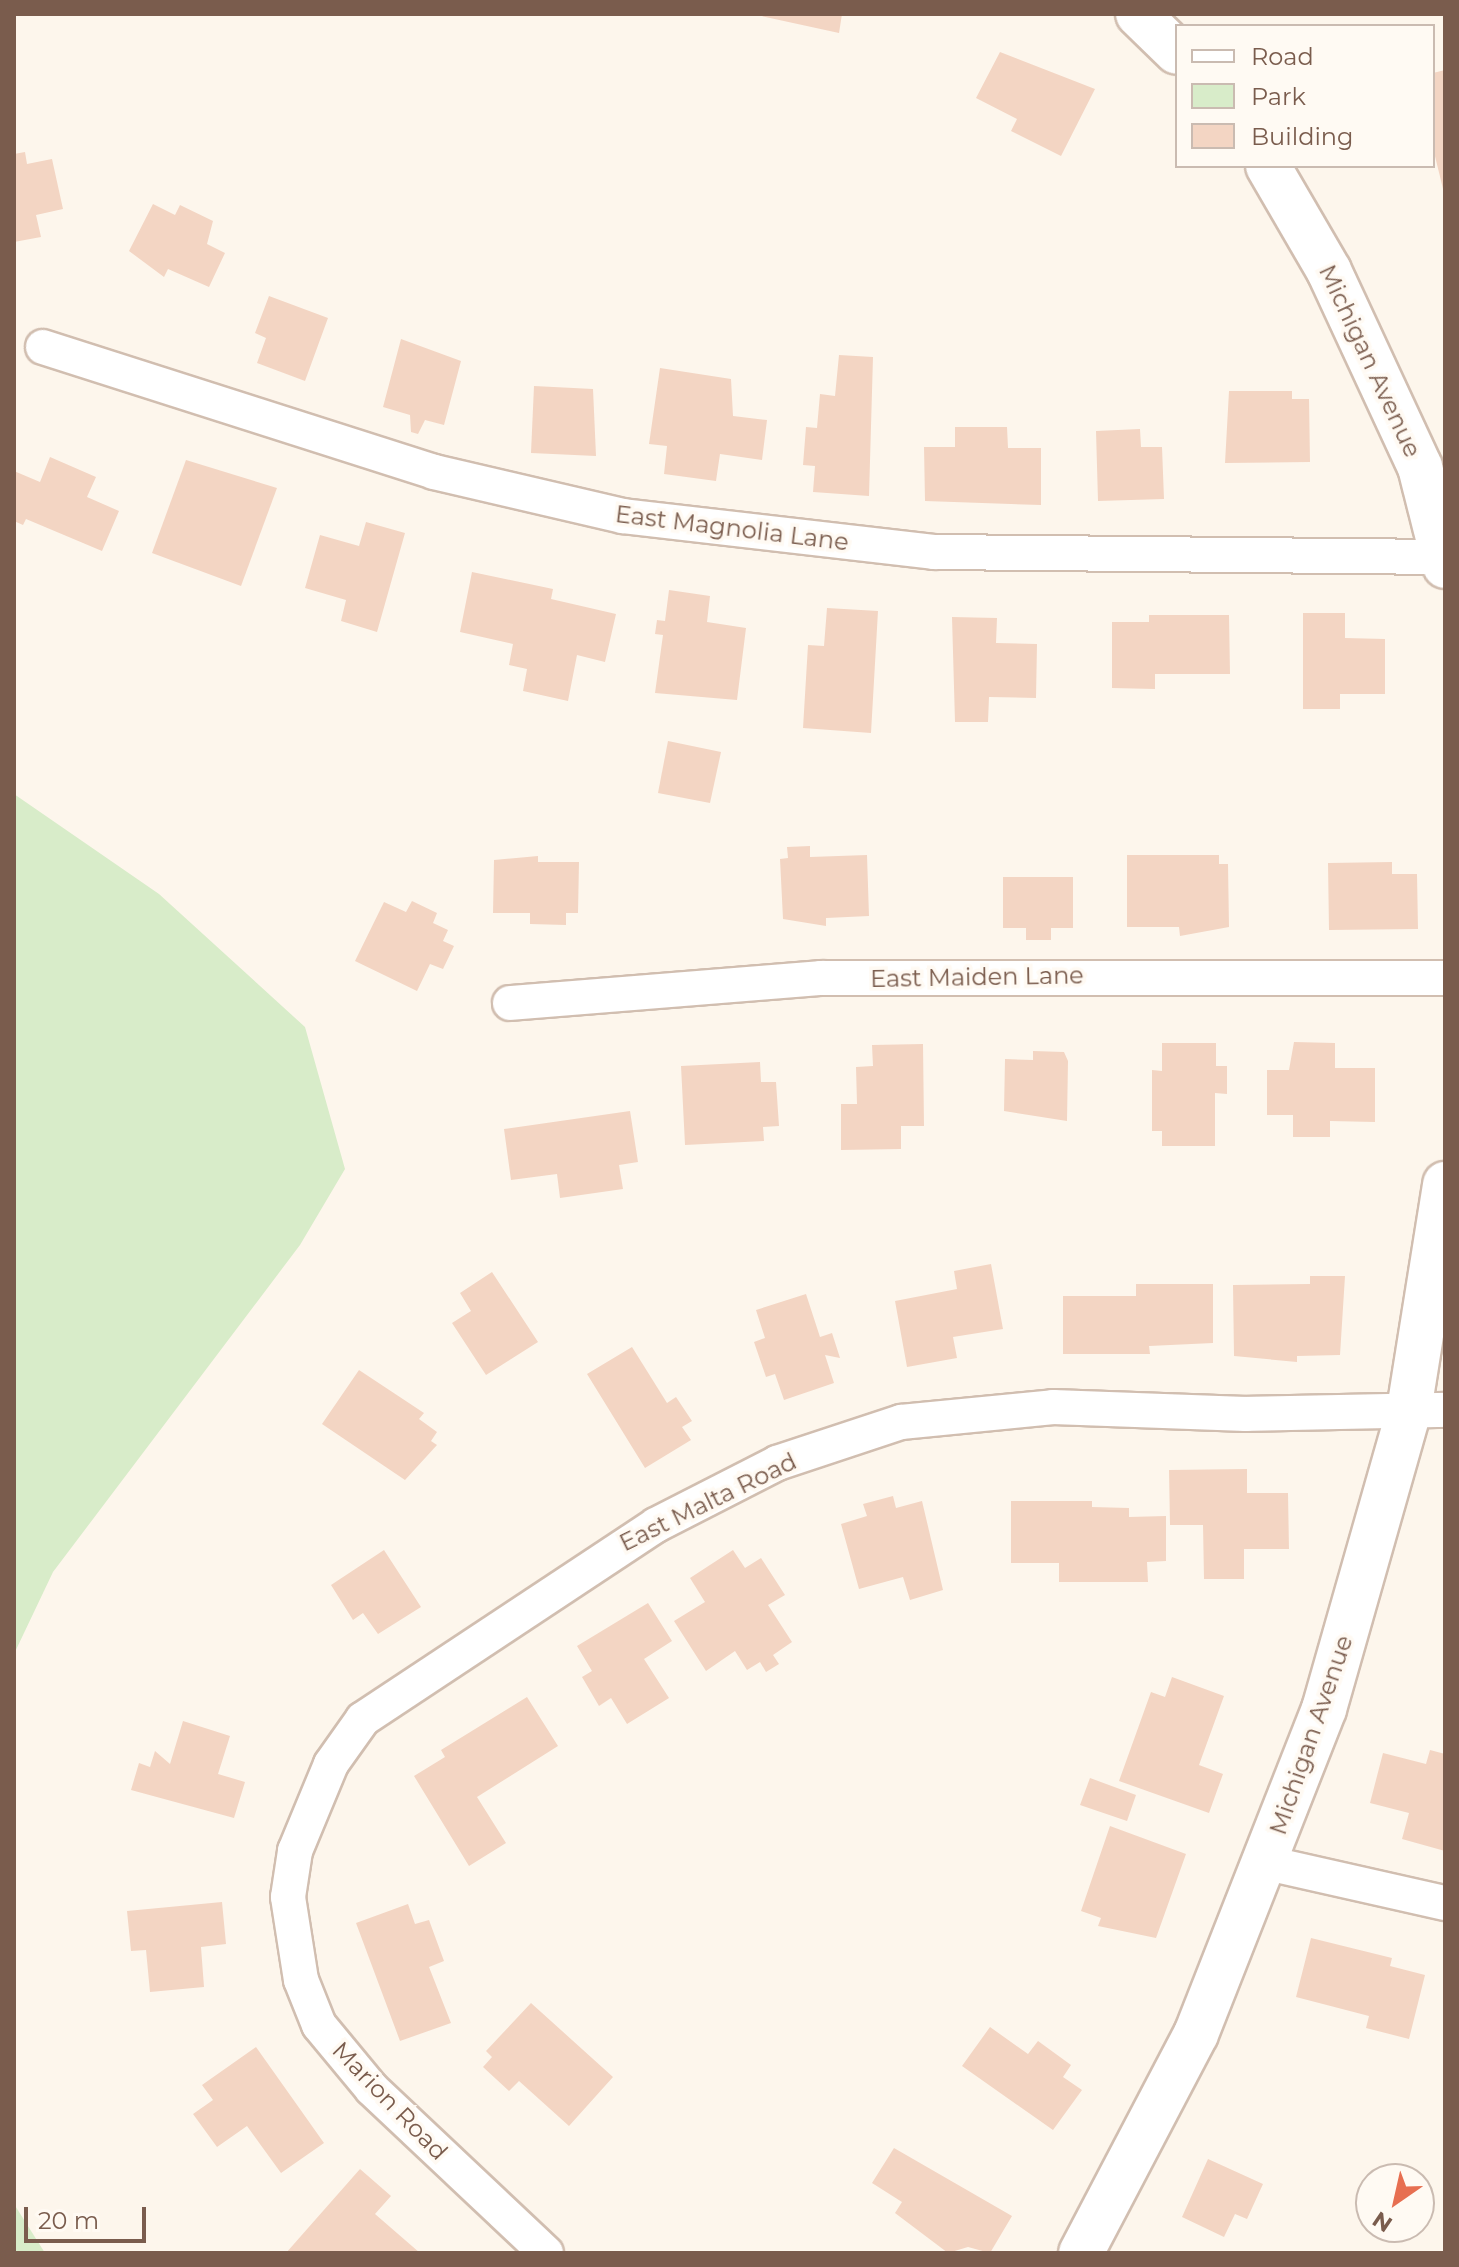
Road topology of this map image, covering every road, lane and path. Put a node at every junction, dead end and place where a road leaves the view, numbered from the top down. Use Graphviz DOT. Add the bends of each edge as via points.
graph roads {
  1 [pos="1138,14"];
  2 [pos="1175,50"];
  3 [pos="1269,168"];
  4 [pos="43,347"];
  5 [pos="1445,557"];
  6 [pos="1445,566"];
  7 [pos="1445,978"];
  8 [pos="510,1003"];
  9 [pos="1445,1184"];
  10 [pos="1427,1410"];
  11 [pos="303,1820"];
  12 [pos="1267,1863"];
  13 [pos="1445,1903"];
  14 [pos="546,2253"];
  15 [pos="1081,2253"];
  1 -- 2 [label="street"];
  3 -- 5 [label="street, Michigan Avenue" via="1329,271 1420,467"];
  4 -- 5 [label="street, East Magnolia Lane" via="434,472 634,518 934,552"];
  5 -- 6 [label="street, Michigan Avenue"];
  7 -- 8 [label="street, East Maiden Lane" via="821,978"];
  9 -- 10 [label="street, Michigan Avenue"];
  10 -- 11 [label="street, East Malta Road" via="979,1410 901,1422 777,1463 597,1559 363,1719"];
  10 -- 12 [label="street, Michigan Avenue"];
  11 -- 14 [label="street, Marion Road" via="288,1897 292,1947 319,2025 372,2089"];
  12 -- 13 [label="street"];
  12 -- 15 [label="street, Michigan Avenue" via="1196,2034"];
}
